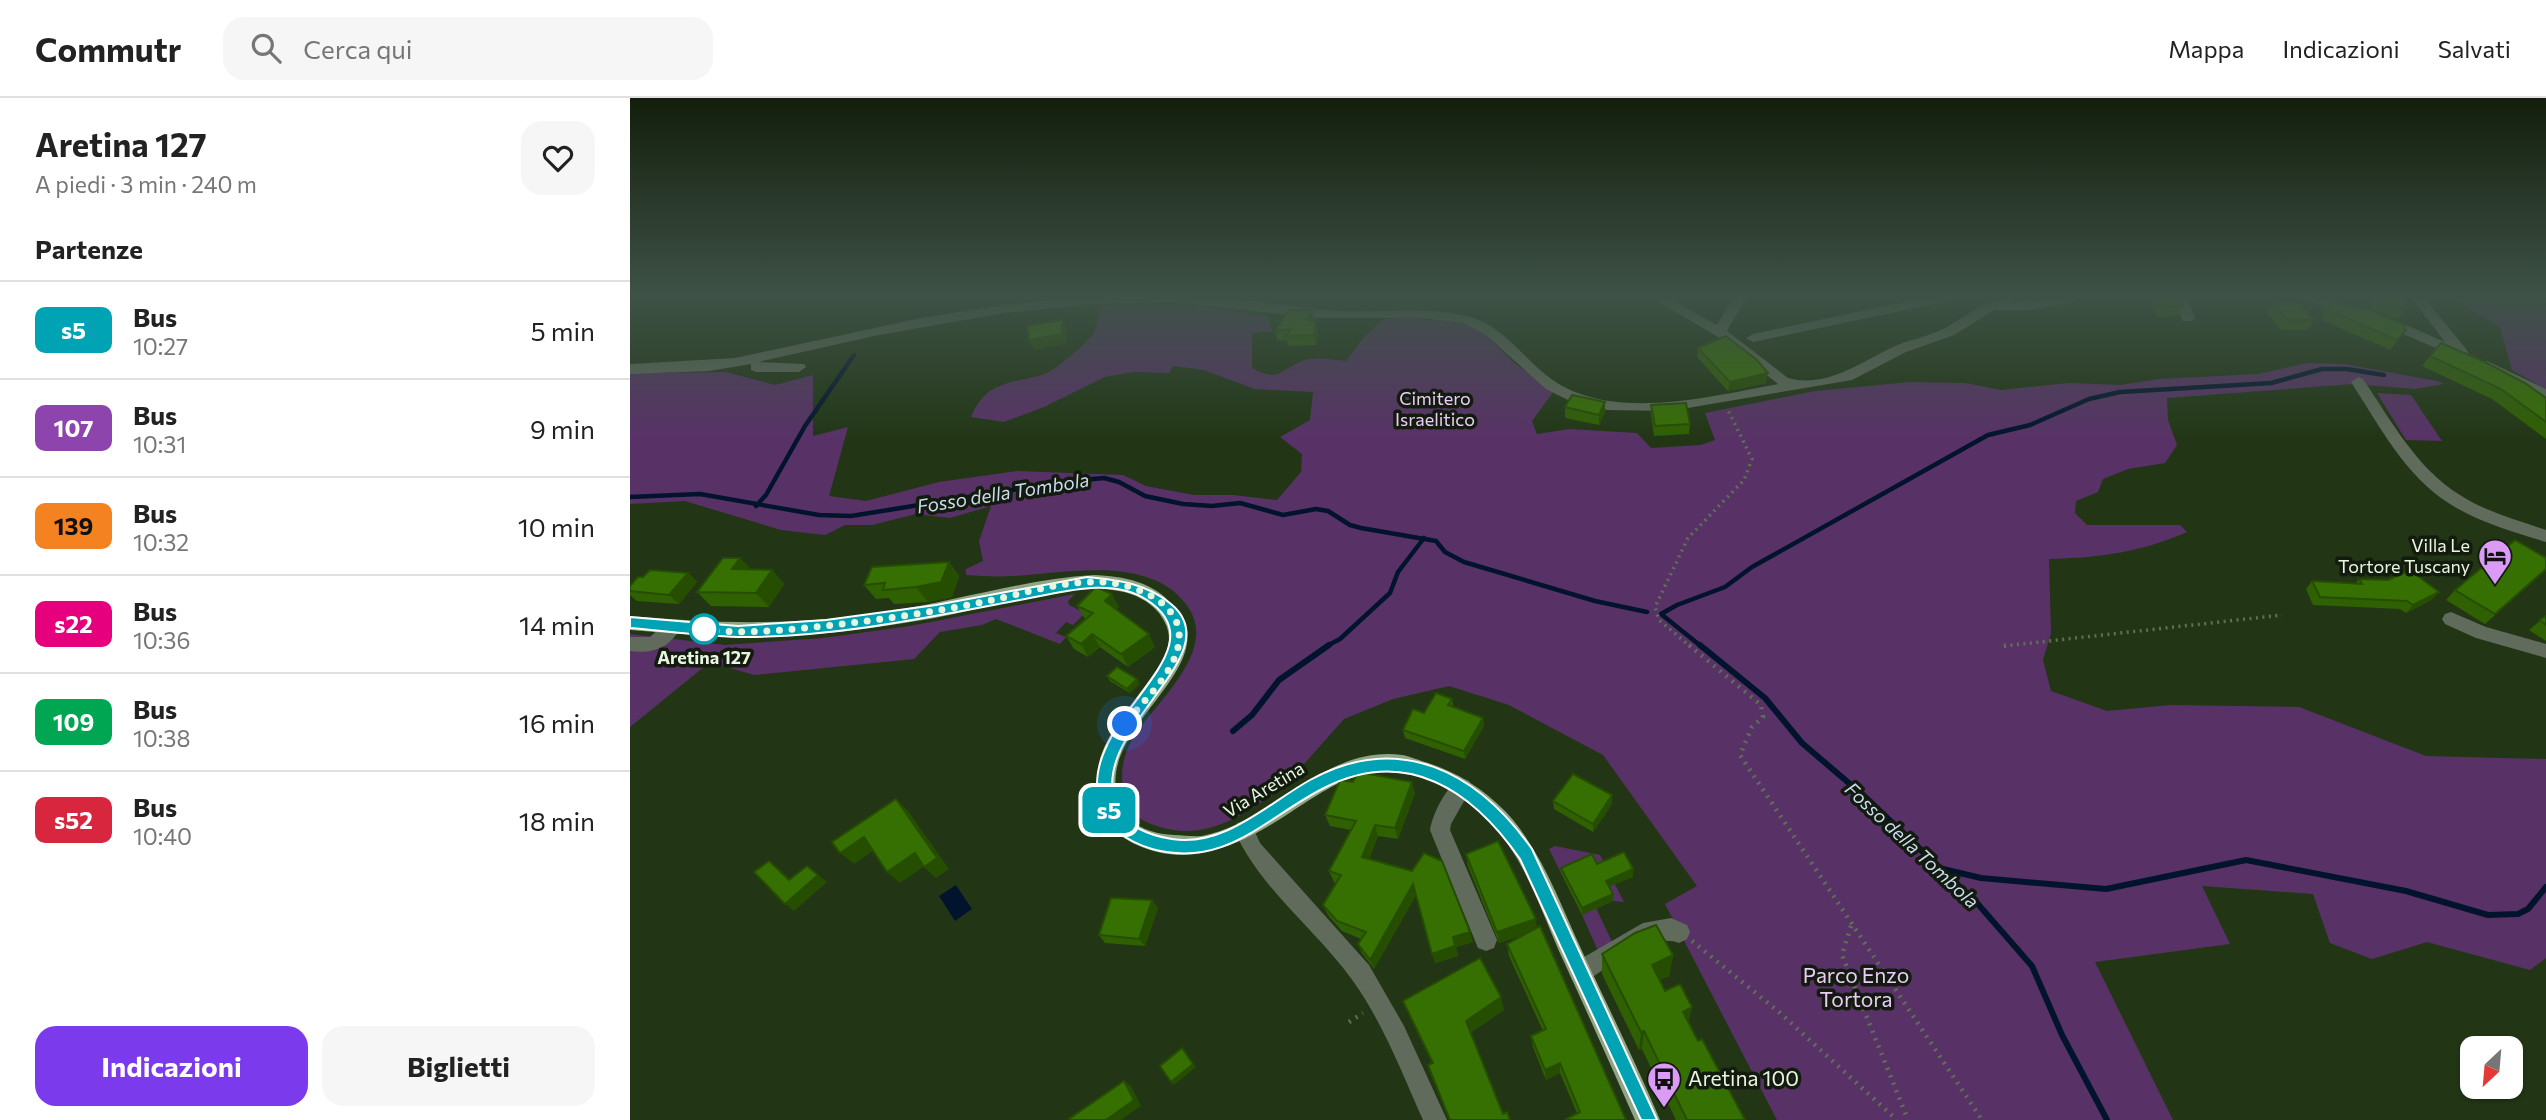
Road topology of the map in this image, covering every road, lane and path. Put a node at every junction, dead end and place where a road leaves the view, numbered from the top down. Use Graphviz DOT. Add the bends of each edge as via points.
graph roads {
  1 [pos="815,344"];
  2 [pos="1504,344"];
  3 [pos="1734,344"];
  4 [pos="1918,344"];
  5 [pos="2436,344"];
  6 [pos="2454,344"];
  7 [pos="2463,355"];
  8 [pos="718,366"];
  9 [pos="799,367"];
  10 [pos="630,369"];
  11 [pos="2358,382"];
  12 [pos="1793,386"];
  13 [pos="2546,395"];
  14 [pos="1723,401"];
  15 [pos="2546,536"];
  16 [pos="2282,615"];
  17 [pos="2451,620"];
  18 [pos="630,623"];
  19 [pos="672,627"];
  20 [pos="630,644"];
  21 [pos="2004,646"];
  22 [pos="2546,652"];
  23 [pos="1462,787"];
  24 [pos="1244,830"];
  25 [pos="1852,925"];
  26 [pos="1679,932"];
  27 [pos="1486,940"];
  28 [pos="1580,972"];
  29 [pos="1434,1120"];
  30 [pos="1648,1120"];
  31 [pos="1897,1120"];
  32 [pos="1908,1120"];
  33 [pos="1982,1120"];
  1 -- 8 [label="street"];
  2 -- 14 [label="street" via="1528,369 1566,394 1636,406"];
  3 -- 12 [label="street"];
  4 -- 12 [label="street" via="1847,377"];
  5 -- 7 [label="street"];
  6 -- 7 [label="street"];
  7 -- 13 [label="street"];
  8 -- 9 [label="street"];
  8 -- 10 [label="street"];
  11 -- 15 [label="street" via="2415,464 2437,487 2471,508"];
  12 -- 14 [label="street"];
  14 -- 25 [label="path" via="1752,459 1745,480 1688,538 1655,607 1659,620 1761,705 1763,718 1752,727 1740,755"];
  16 -- 21 [label="path"];
  17 -- 22 [label="street"];
  18 -- 19 [label="main road, Via Aretina"];
  19 -- 20 [label="street" via="657,644"];
  19 -- 24 [label="main road, Via Aretina" via="782,630 936,611 1076,583 1138,589 1169,610 1179,628 1179,644 1167,670 1108,754 1103,788 1109,809 1128,831 1173,846 1211,844"];
  23 -- 24 [label="main road, Via Aretina" via="1409,765 1366,765 1324,780"];
  23 -- 27 [label="street" via="1440,830"];
  23 -- 28 [label="main road, Via Aretina" via="1500,820 1526,854"];
  24 -- 29 [label="street" via="1253,850 1361,973 1396,1034"];
  25 -- 32 [label="path" via="1842,955"];
  25 -- 33 [label="path"];
  26 -- 28 [label="street" via="1651,930"];
  26 -- 31 [label="path" via="1779,1012"];
  28 -- 30 [label="main road, Via Aretina"];
}
